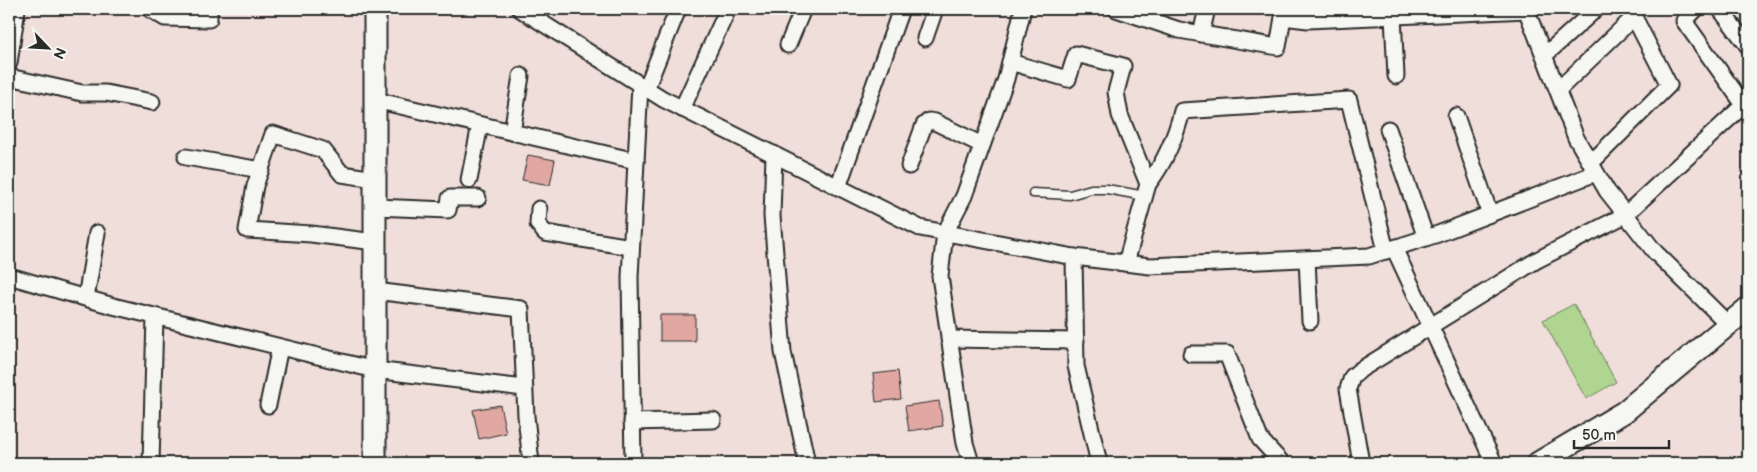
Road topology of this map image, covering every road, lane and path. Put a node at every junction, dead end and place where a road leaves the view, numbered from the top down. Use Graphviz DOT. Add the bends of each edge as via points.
graph roads {
  1 [pos="16,9"];
  2 [pos="150,9"];
  3 [pos="209,9"];
  4 [pos="375,9"];
  5 [pos="520,9"];
  6 [pos="678,9"];
  7 [pos="728,9"];
  8 [pos="802,9"];
  9 [pos="901,9"];
  10 [pos="936,9"];
  11 [pos="1023,9"];
  12 [pos="1116,9"];
  13 [pos="1207,9"];
  14 [pos="1527,9"];
  15 [pos="1596,9"];
  16 [pos="1696,9"];
  17 [pos="1720,9"];
  18 [pos="1281,13"];
  19 [pos="1393,16"];
  20 [pos="1201,34"];
  21 [pos="925,38"];
  22 [pos="1748,44"];
  23 [pos="788,45"];
  24 [pos="1545,55"];
  25 [pos="1010,62"];
  26 [pos="9,63"];
  27 [pos="521,76"];
  28 [pos="1396,76"];
  29 [pos="9,77"];
  30 [pos="643,87"];
  31 [pos="1558,90"];
  32 [pos="375,100"];
  33 [pos="152,102"];
  34 [pos="1746,103"];
  35 [pos="682,109"];
  36 [pos="1456,116"];
  37 [pos="480,125"];
  38 [pos="1388,129"];
  39 [pos="512,132"];
  40 [pos="982,145"];
  41 [pos="774,154"];
  42 [pos="186,157"];
  43 [pos="636,161"];
  44 [pos="909,166"];
  45 [pos="1593,168"];
  46 [pos="261,170"];
  47 [pos="375,179"];
  48 [pos="468,180"];
  49 [pos="838,187"];
  50 [pos="1146,190"];
  51 [pos="1033,193"];
  52 [pos="478,198"];
  53 [pos="375,207"];
  54 [pos="539,209"];
  55 [pos="1490,214"];
  56 [pos="1626,215"];
  57 [pos="97,233"];
  58 [pos="945,233"];
  59 [pos="1426,238"];
  60 [pos="375,242"];
  61 [pos="631,247"];
  62 [pos="1390,249"];
  63 [pos="1074,257"];
  64 [pos="1307,259"];
  65 [pos="1126,263"];
  66 [pos="9,276"];
  67 [pos="375,291"];
  68 [pos="86,298"];
  69 [pos="1748,308"];
  70 [pos="155,316"];
  71 [pos="1748,320"];
  72 [pos="1310,321"];
  73 [pos="1727,324"];
  74 [pos="1430,325"];
  75 [pos="949,339"];
  76 [pos="1076,341"];
  77 [pos="280,347"];
  78 [pos="1694,353"];
  79 [pos="1191,354"];
  80 [pos="375,370"];
  81 [pos="524,388"];
  82 [pos="268,404"];
  83 [pos="713,420"];
  84 [pos="632,422"];
  85 [pos="151,463"];
  86 [pos="375,463"];
  87 [pos="530,463"];
  88 [pos="633,463"];
  89 [pos="807,463"];
  90 [pos="971,463"];
  91 [pos="1099,463"];
  92 [pos="1282,463"];
  93 [pos="1361,463"];
  94 [pos="1494,463"];
  95 [pos="1538,463"];
  1 -- 26 [label="street"];
  2 -- 3 [label="street" via="165,18 200,19 209,19"];
  4 -- 32 [label="main road"];
  5 -- 30 [label="street"];
  6 -- 30 [label="street"];
  7 -- 35 [label="street"];
  8 -- 23 [label="street"];
  9 -- 49 [label="street"];
  10 -- 21 [label="street"];
  11 -- 25 [label="street"];
  12 -- 20 [label="street"];
  13 -- 20 [label="street"];
  14 -- 19 [label="street"];
  14 -- 24 [label="street"];
  15 -- 24 [label="street"];
  16 -- 34 [label="street" via="1684,22"];
  17 -- 22 [label="street"];
  18 -- 19 [label="street" via="1308,20"];
  18 -- 20 [label="street" via="1278,47"];
  19 -- 28 [label="street"];
  24 -- 31 [label="street"];
  25 -- 40 [label="street"];
  25 -- 50 [label="street" via="1068,80 1076,54 1123,66 1116,92 1120,115"];
  27 -- 39 [label="street"];
  29 -- 33 [label="street" via="82,93 106,93"];
  30 -- 35 [label="street"];
  30 -- 43 [label="street"];
  31 -- 45 [label="street" via="1576,138"];
  31 -- 45 [label="street" via="1634,17 1669,85"];
  32 -- 37 [label="street"];
  32 -- 47 [label="main road"];
  34 -- 56 [label="street"];
  35 -- 41 [label="street"];
  36 -- 55 [label="street"];
  37 -- 39 [label="street"];
  37 -- 48 [label="street"];
  38 -- 59 [label="street"];
  39 -- 43 [label="street"];
  40 -- 44 [label="street" via="930,121 924,125"];
  40 -- 58 [label="street" via="964,196"];
  41 -- 49 [label="street"];
  41 -- 89 [label="street" via="772,216 784,352"];
  42 -- 46 [label="street"];
  43 -- 61 [label="street"];
  45 -- 55 [label="street"];
  45 -- 56 [label="street"];
  46 -- 47 [label="street" via="273,134 323,150 342,174"];
  46 -- 60 [label="street" via="247,230"];
  47 -- 53 [label="main road"];
  49 -- 58 [label="street" via="920,228"];
  50 -- 51 [label="lane" via="1091,190 1070,195"];
  50 -- 62 [label="street" via="1177,130 1182,112 1349,100"];
  50 -- 65 [label="street"];
  52 -- 53 [label="street" via="450,198 448,210"];
  53 -- 60 [label="main road"];
  54 -- 61 [label="street" via="538,224 544,233"];
  55 -- 59 [label="street"];
  56 -- 73 [label="street" via="1655,252"];
  56 -- 74 [label="street" via="1537,260"];
  57 -- 68 [label="street"];
  58 -- 63 [label="street"];
  58 -- 75 [label="street" via="940,276"];
  59 -- 62 [label="street"];
  60 -- 67 [label="main road"];
  61 -- 84 [label="street"];
  62 -- 64 [label="street" via="1369,256"];
  62 -- 74 [label="street"];
  63 -- 65 [label="street"];
  63 -- 76 [label="street"];
  64 -- 65 [label="street" via="1150,266"];
  64 -- 72 [label="street"];
  66 -- 68 [label="street"];
  67 -- 80 [label="main road"];
  67 -- 81 [label="street" via="521,309"];
  68 -- 70 [label="street"];
  69 -- 73 [label="main road"];
  70 -- 77 [label="street"];
  70 -- 85 [label="street"];
  71 -- 78 [label="main road"];
  73 -- 78 [label="main road"];
  74 -- 93 [label="street" via="1352,377 1348,390"];
  74 -- 94 [label="street"];
  75 -- 76 [label="street"];
  75 -- 90 [label="street"];
  76 -- 91 [label="street" via="1076,366"];
  77 -- 80 [label="street"];
  77 -- 82 [label="street"];
  78 -- 95 [label="main road" via="1624,412"];
  79 -- 92 [label="street" via="1227,354 1260,439"];
  80 -- 81 [label="street"];
  80 -- 86 [label="main road"];
  81 -- 87 [label="street"];
  83 -- 84 [label="street"];
  84 -- 88 [label="street"];
}
